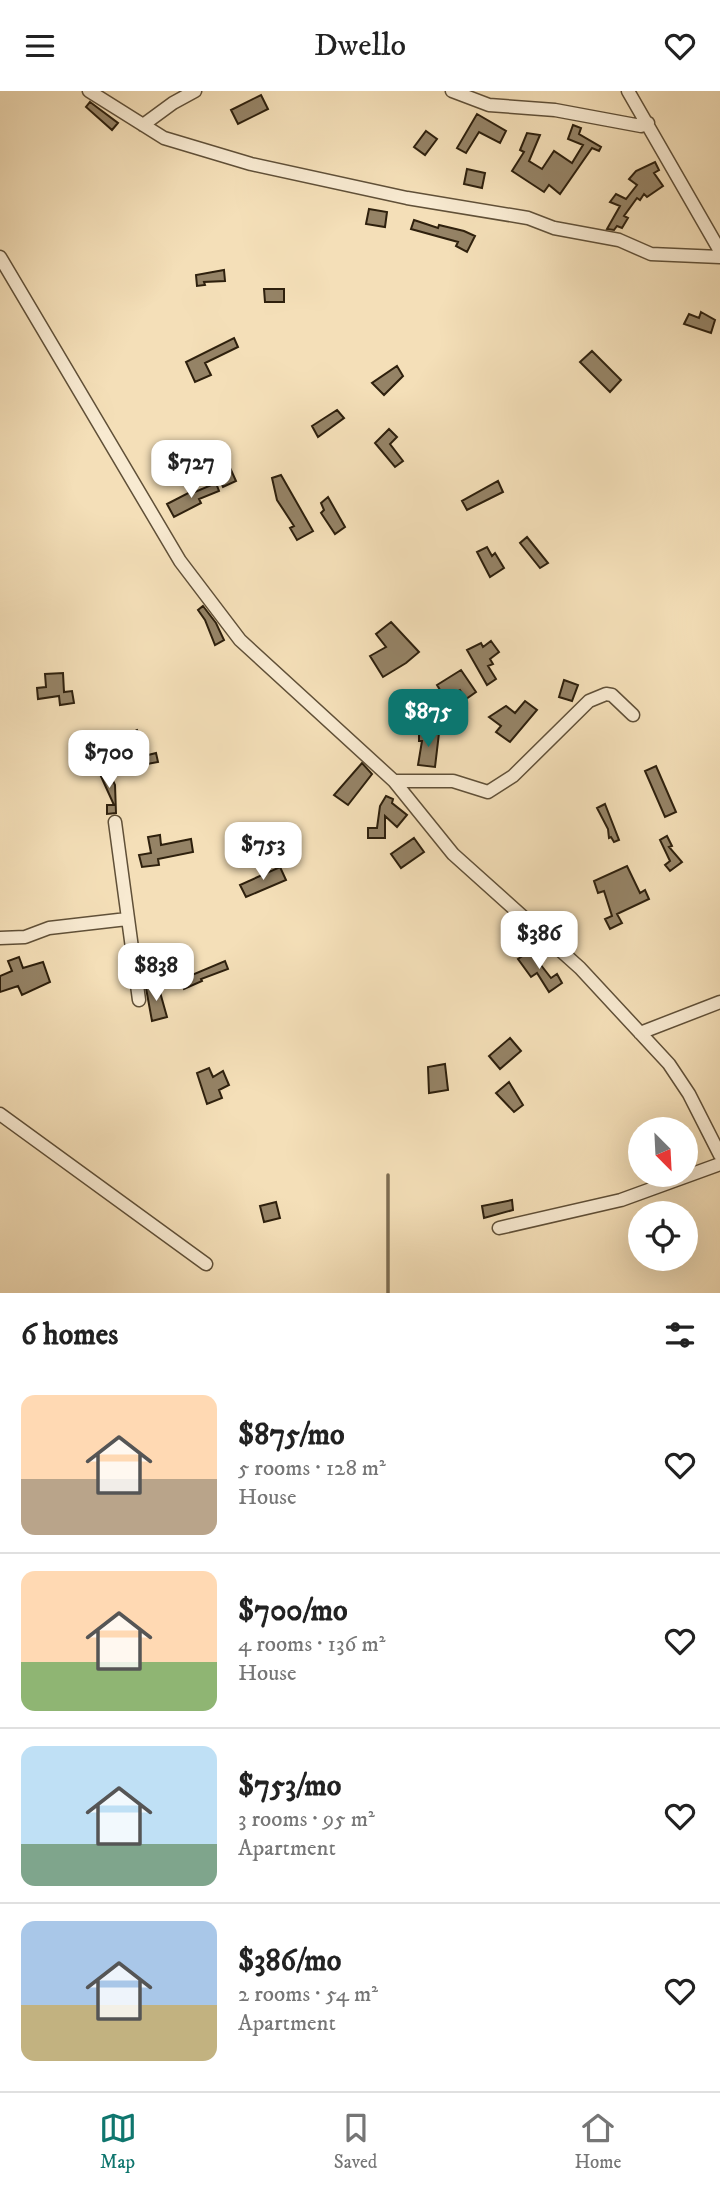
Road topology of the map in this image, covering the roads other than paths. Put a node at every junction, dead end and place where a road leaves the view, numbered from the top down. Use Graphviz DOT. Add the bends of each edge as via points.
graph roads {
  1 [pos="89,91"];
  2 [pos="195,91"];
  3 [pos="452,91"];
  4 [pos="628,91"];
  5 [pos="648,123"];
  6 [pos="143,125"];
  7 [pos="720,251"];
  8 [pos="0,257"];
  9 [pos="720,257"];
  10 [pos="634,715"];
  11 [pos="394,781"];
  12 [pos="115,822"];
  13 [pos="127,919"];
  14 [pos="0,938"];
  15 [pos="139,1000"];
  16 [pos="720,1002"];
  17 [pos="640,1033"];
  18 [pos="0,1114"];
  19 [pos="720,1154"];
  20 [pos="499,1228"];
  21 [pos="206,1264"];
  1 -- 6 [label="street"];
  2 -- 6 [label="street"];
  3 -- 5 [label="street" via="489,105 555,110 641,126"];
  4 -- 5 [label="street"];
  5 -- 7 [label="street"];
  6 -- 9 [label="street" via="164,138 251,164 527,218 554,229 619,240 650,254"];
  8 -- 11 [label="street" via="180,561 240,639"];
  10 -- 11 [label="street" via="612,695 597,696 513,776 488,792 453,782"];
  11 -- 17 [label="street" via="453,854 580,968"];
  12 -- 13 [label="street"];
  13 -- 14 [label="street" via="49,927 25,937"];
  13 -- 15 [label="street"];
  16 -- 17 [label="street"];
  17 -- 19 [label="street" via="676,1074"];
  18 -- 21 [label="street"];
  19 -- 20 [label="street" via="621,1200"];
}
